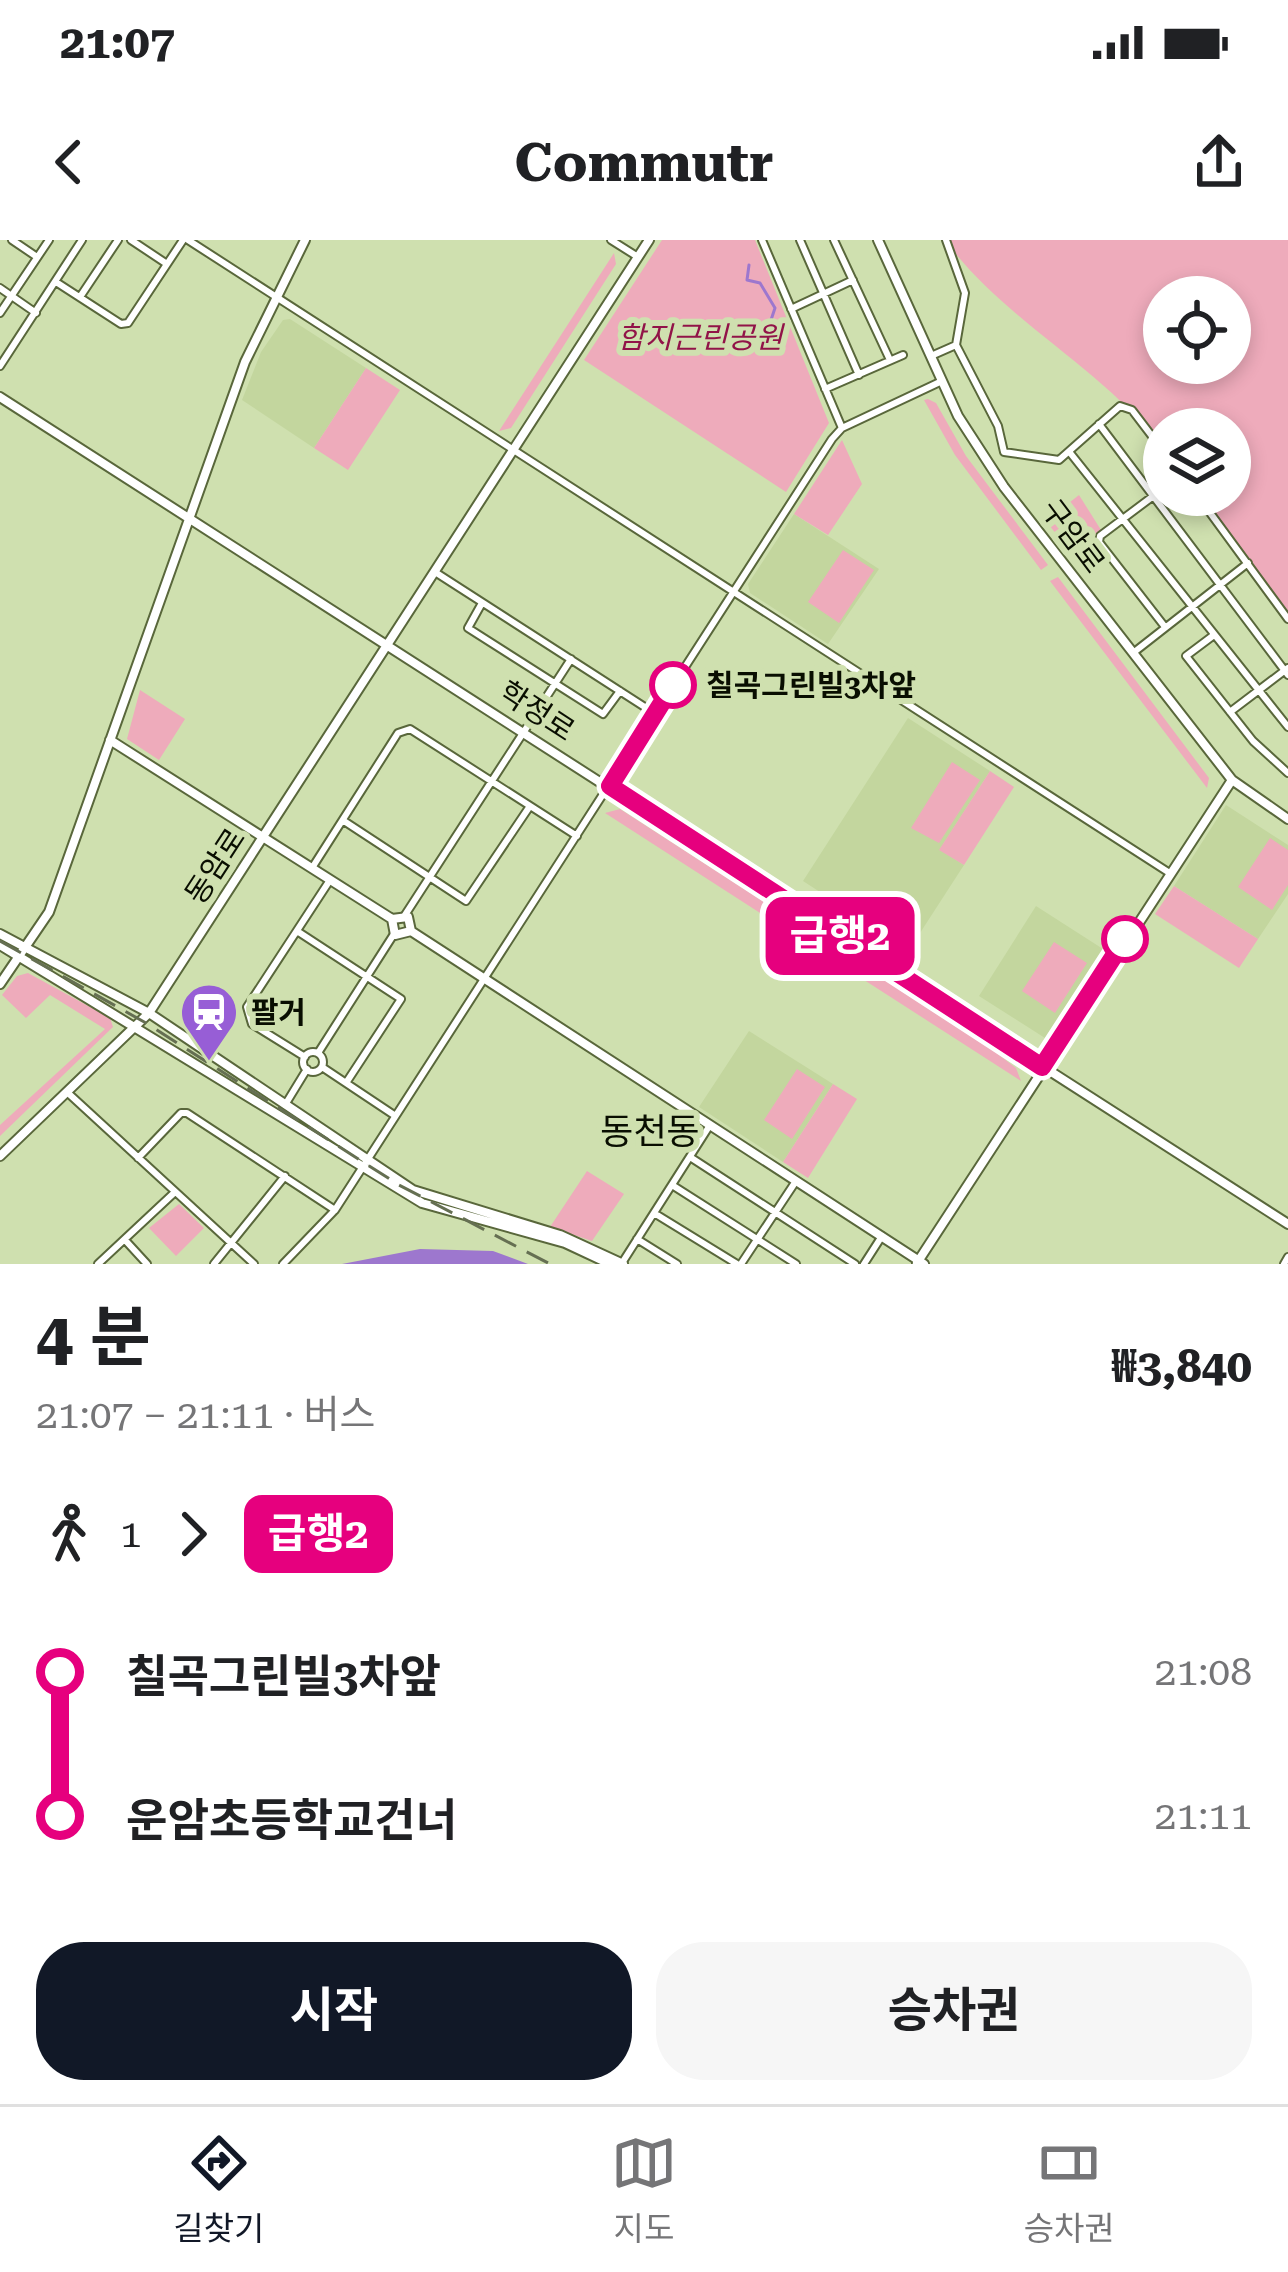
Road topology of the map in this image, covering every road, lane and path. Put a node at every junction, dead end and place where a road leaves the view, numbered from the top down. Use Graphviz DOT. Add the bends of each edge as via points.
graph roads {
  1 [pos="12,240"];
  2 [pos="49,240"];
  3 [pos="65,240"];
  4 [pos="82,240"];
  5 [pos="118,240"];
  6 [pos="131,240"];
  7 [pos="185,240"];
  8 [pos="305,240"];
  9 [pos="611,240"];
  10 [pos="649,240"];
  11 [pos="762,240"];
  12 [pos="800,240"];
  13 [pos="835,240"];
  14 [pos="878,240"];
  15 [pos="946,240"];
  16 [pos="75,250"];
  17 [pos="37,257"];
  18 [pos="638,257"];
  19 [pos="167,264"];
  20 [pos="853,280"];
  21 [pos="56,282"];
  22 [pos="0,288"];
  23 [pos="824,294"];
  24 [pos="11,296"];
  25 [pos="80,297"];
  26 [pos="279,299"];
  27 [pos="791,309"];
  28 [pos="36,313"];
  29 [pos="0,314"];
  30 [pos="956,344"];
  31 [pos="903,355"];
  32 [pos="931,356"];
  33 [pos="890,360"];
  34 [pos="0,366"];
  35 [pos="859,375"];
  36 [pos="942,381"];
  37 [pos="825,389"];
  38 [pos="0,398"];
  39 [pos="1099,424"];
  40 [pos="1143,424"];
  41 [pos="842,428"];
  42 [pos="511,450"];
  43 [pos="1004,452"];
  44 [pos="1070,454"];
  45 [pos="987,462"];
  46 [pos="1143,483"];
  47 [pos="1143,504"];
  48 [pos="190,515"];
  49 [pos="1168,516"];
  50 [pos="1213,516"];
  51 [pos="1125,518"];
  52 [pos="1248,563"];
  53 [pos="435,572"];
  54 [pos="1220,585"];
  55 [pos="733,591"];
  56 [pos="483,602"];
  57 [pos="1192,607"];
  58 [pos="1288,619"];
  59 [pos="1166,627"];
  60 [pos="1214,635"];
  61 [pos="388,645"];
  62 [pos="1132,653"];
  63 [pos="571,659"];
  64 [pos="1287,671"];
  65 [pos="555,685"];
  66 [pos="620,691"];
  67 [pos="1257,691"];
  68 [pos="1229,712"];
  69 [pos="655,714"];
  70 [pos="1288,727"];
  71 [pos="526,731"];
  72 [pos="110,740"];
  73 [pos="1288,773"];
  74 [pos="1232,780"];
  75 [pos="493,782"];
  76 [pos="610,786"];
  77 [pos="530,806"];
  78 [pos="1288,819"];
  79 [pos="343,820"];
  80 [pos="263,836"];
  81 [pos="577,836"];
  82 [pos="312,868"];
  83 [pos="1168,872"];
  84 [pos="430,878"];
  85 [pos="330,880"];
  86 [pos="405,915"];
  87 [pos="392,919"];
  88 [pos="297,931"];
  89 [pos="411,931"];
  90 [pos="0,934"];
  91 [pos="394,934"];
  92 [pos="0,945"];
  93 [pos="24,953"];
  94 [pos="367,977"];
  95 [pos="484,978"];
  96 [pos="0,984"];
  97 [pos="149,1013"];
  98 [pos="136,1025"];
  99 [pos="318,1054"];
  100 [pos="305,1057"];
  101 [pos="322,1067"];
  102 [pos="1042,1067"];
  103 [pos="307,1069"];
  104 [pos="346,1083"];
  105 [pos="68,1093"];
  106 [pos="285,1105"];
  107 [pos="394,1115"];
  108 [pos="710,1125"];
  109 [pos="0,1156"];
  110 [pos="690,1157"];
  111 [pos="138,1158"];
  112 [pos="364,1164"];
  113 [pos="285,1176"];
  114 [pos="796,1181"];
  115 [pos="672,1185"];
  116 [pos="175,1192"];
  117 [pos="335,1210"];
  118 [pos="776,1212"];
  119 [pos="654,1213"];
  120 [pos="1288,1224"];
  121 [pos="882,1236"];
  122 [pos="124,1239"];
  123 [pos="638,1239"];
  124 [pos="757,1239"];
  125 [pos="232,1244"];
  126 [pos="920,1263"];
  127 [pos="98,1264"];
  128 [pos="147,1264"];
  129 [pos="214,1264"];
  130 [pos="254,1264"];
  131 [pos="283,1264"];
  132 [pos="610,1264"];
  133 [pos="622,1264"];
  134 [pos="677,1264"];
  135 [pos="739,1264"];
  136 [pos="796,1264"];
  137 [pos="860,1264"];
  1 -- 17 [label="street"];
  2 -- 17 [label="street"];
  3 -- 16 [label="street"];
  4 -- 16 [label="street"];
  5 -- 25 [label="street"];
  6 -- 19 [label="street"];
  7 -- 19 [label="street"];
  7 -- 26 [label="street"];
  8 -- 26 [label="main road"];
  9 -- 18 [label="street"];
  10 -- 18 [label="main road, 동암로"];
  11 -- 27 [label="street"];
  12 -- 23 [label="street"];
  13 -- 20 [label="street"];
  14 -- 32 [label="main road, 구암로"];
  15 -- 30 [label="street" via="964,292"];
  16 -- 21 [label="street"];
  17 -- 24 [label="street"];
  18 -- 42 [label="main road, 동암로"];
  19 -- 25 [label="street" via="121,325"];
  20 -- 23 [label="street"];
  20 -- 33 [label="street"];
  21 -- 25 [label="street"];
  21 -- 28 [label="street"];
  22 -- 24 [label="street"];
  23 -- 27 [label="street"];
  23 -- 35 [label="street"];
  24 -- 28 [label="street"];
  24 -- 29 [label="street"];
  26 -- 42 [label="street"];
  26 -- 48 [label="main road" via="245,362"];
  27 -- 37 [label="street"];
  28 -- 34 [label="street"];
  30 -- 32 [label="street"];
  30 -- 43 [label="street"];
  31 -- 33 [label="street"];
  32 -- 36 [label="main road, 구암로"];
  33 -- 35 [label="street"];
  35 -- 37 [label="street"];
  36 -- 41 [label="street"];
  36 -- 45 [label="main road, 구암로"];
  37 -- 41 [label="street"];
  38 -- 48 [label="main road, 학정로"];
  39 -- 40 [label="street" via="1120,406"];
  39 -- 44 [label="street"];
  39 -- 46 [label="street"];
  41 -- 55 [label="street"];
  42 -- 53 [label="main road, 동암로"];
  42 -- 55 [label="street"];
  43 -- 44 [label="street" via="1049,460"];
  43 -- 45 [label="street"];
  44 -- 51 [label="street"];
  45 -- 62 [label="main road, 구암로"];
  47 -- 51 [label="street"];
  48 -- 61 [label="main road, 학정로"];
  48 -- 72 [label="main road"];
  49 -- 54 [label="street"];
  50 -- 52 [label="street"];
  51 -- 57 [label="street"];
  51 -- 59 [label="street" via="1099,542"];
  52 -- 54 [label="street"];
  52 -- 58 [label="street"];
  53 -- 56 [label="street"];
  53 -- 61 [label="main road, 동암로"];
  54 -- 57 [label="street"];
  54 -- 64 [label="street"];
  55 -- 69 [label="street"];
  55 -- 83 [label="street"];
  56 -- 63 [label="street"];
  56 -- 65 [label="street" via="469,629"];
  57 -- 59 [label="street"];
  57 -- 60 [label="street"];
  59 -- 62 [label="street"];
  60 -- 67 [label="street"];
  60 -- 68 [label="street" via="1186,656"];
  61 -- 71 [label="main road, 학정로"];
  61 -- 80 [label="main road, 동암로"];
  62 -- 74 [label="main road, 구암로"];
  63 -- 65 [label="street"];
  63 -- 66 [label="street"];
  64 -- 67 [label="street"];
  65 -- 66 [label="street" via="603,713"];
  65 -- 71 [label="street"];
  66 -- 69 [label="street"];
  67 -- 68 [label="street"];
  67 -- 70 [label="street"];
  68 -- 73 [label="street"];
  69 -- 76 [label="street"];
  71 -- 75 [label="street"];
  71 -- 76 [label="main road, 학정로"];
  72 -- 80 [label="main road"];
  72 -- 93 [label="main road" via="57,891"];
  74 -- 78 [label="main road, 구암로"];
  74 -- 83 [label="main road"];
  75 -- 77 [label="street"];
  75 -- 79 [label="street" via="404,730"];
  75 -- 84 [label="street"];
  76 -- 81 [label="street"];
  76 -- 102 [label="main road, 학정로"];
  77 -- 81 [label="street"];
  77 -- 84 [label="street" via="466,901"];
  79 -- 82 [label="street"];
  79 -- 84 [label="street"];
  80 -- 82 [label="main road"];
  80 -- 97 [label="main road, 동암로"];
  81 -- 95 [label="street"];
  82 -- 85 [label="main road"];
  83 -- 102 [label="main road"];
  84 -- 86 [label="street"];
  85 -- 87 [label="main road"];
  85 -- 88 [label="street"];
  86 -- 87 [label="main road"];
  86 -- 89 [label="main road"];
  87 -- 91 [label="main road"];
  88 -- 94 [label="street"];
  88 -- 100 [label="street" via="246,1017"];
  89 -- 91 [label="main road"];
  89 -- 95 [label="main road"];
  90 -- 93 [label="main road"];
  91 -- 94 [label="street"];
  92 -- 93 [label="main road"];
  93 -- 96 [label="main road"];
  93 -- 97 [label="main road"];
  93 -- 98 [label="main road"];
  94 -- 99 [label="street"];
  94 -- 104 [label="street" via="401,999"];
  95 -- 107 [label="street"];
  95 -- 108 [label="main road"];
  97 -- 98 [label="main road, 동암로"];
  97 -- 106 [label="main road"];
  98 -- 105 [label="main road, 동암로"];
  98 -- 112 [label="main road"];
  99 -- 100 [label="street"];
  99 -- 101 [label="street"];
  100 -- 103 [label="street"];
  101 -- 103 [label="street"];
  101 -- 104 [label="street"];
  102 -- 120 [label="main road, 학정로"];
  102 -- 126 [label="main road"];
  103 -- 106 [label="street"];
  104 -- 107 [label="street"];
  105 -- 109 [label="main road, 동암로"];
  105 -- 111 [label="street"];
  106 -- 112 [label="main road"];
  107 -- 112 [label="street"];
  108 -- 110 [label="street"];
  108 -- 114 [label="main road"];
  110 -- 115 [label="street"];
  110 -- 118 [label="street"];
  111 -- 113 [label="street" via="188,1113"];
  111 -- 116 [label="street"];
  112 -- 117 [label="street"];
  112 -- 132 [label="main road" via="422,1203"];
  112 -- 133 [label="main road" via="413,1190 560,1235"];
  113 -- 117 [label="street"];
  113 -- 125 [label="street"];
  114 -- 118 [label="street"];
  114 -- 121 [label="main road"];
  115 -- 119 [label="street"];
  115 -- 124 [label="street"];
  116 -- 122 [label="street"];
  116 -- 125 [label="street"];
  117 -- 131 [label="street"];
  118 -- 124 [label="street"];
  118 -- 137 [label="street"];
  119 -- 123 [label="street"];
  119 -- 135 [label="street"];
  121 -- 126 [label="main road"];
  121 -- 137 [label="street"];
  122 -- 127 [label="street"];
  122 -- 128 [label="street"];
  123 -- 133 [label="street"];
  123 -- 134 [label="street"];
  124 -- 135 [label="street"];
  124 -- 136 [label="street"];
  125 -- 129 [label="street"];
  125 -- 130 [label="street"];
}
